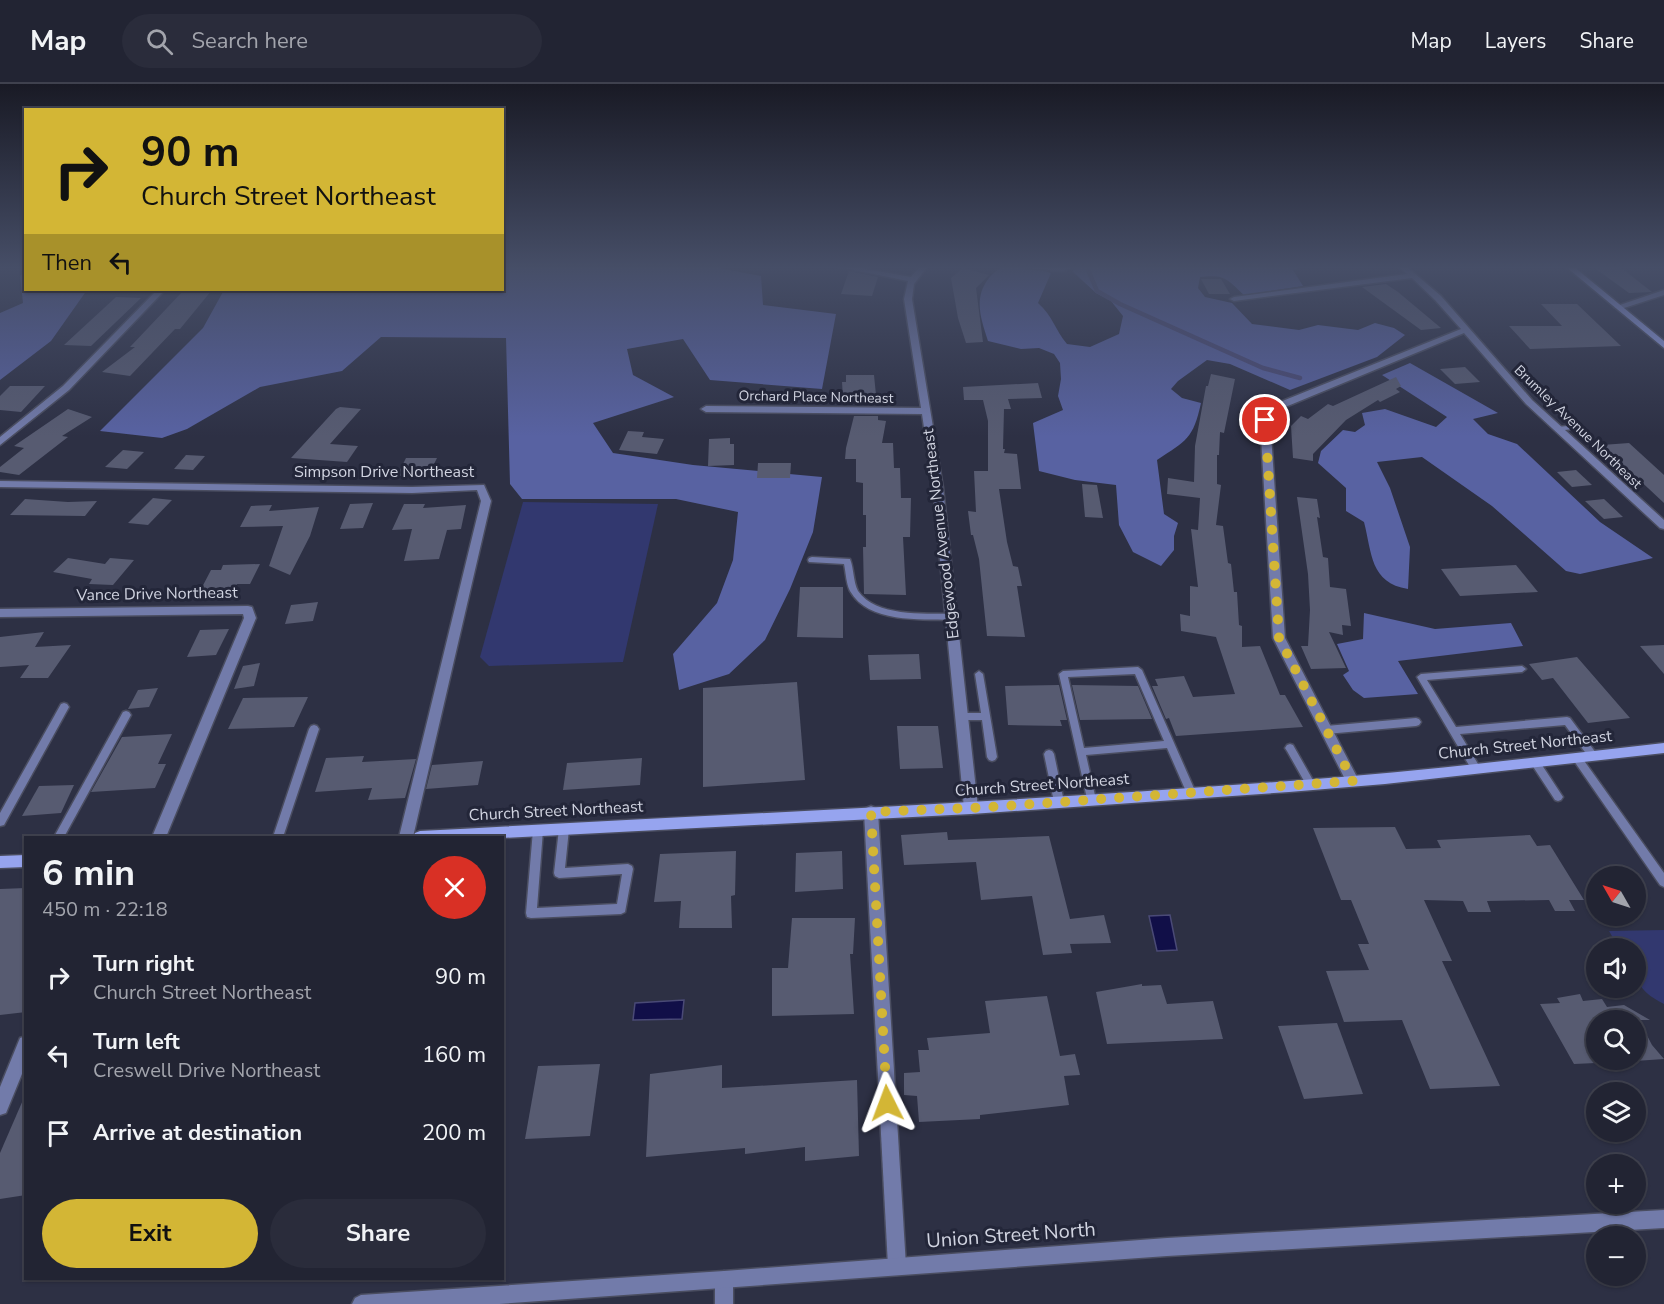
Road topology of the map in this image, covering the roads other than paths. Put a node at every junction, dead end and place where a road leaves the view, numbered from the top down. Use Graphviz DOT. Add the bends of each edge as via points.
graph roads {
  1 [pos="129,323"];
  2 [pos="912,323"];
  3 [pos="1459,323"];
  4 [pos="1637,323"];
  5 [pos="1465,330"];
  6 [pos="1664,345"];
  7 [pos="706,408"];
  8 [pos="926,411"];
  9 [pos="1578,427"];
  10 [pos="1557,429"];
  11 [pos="0,441"];
  12 [pos="0,484"];
  13 [pos="1664,526"];
  14 [pos="812,560"];
  15 [pos="0,613"];
  16 [pos="951,617"];
  17 [pos="1522,669"];
  18 [pos="979,674"];
  19 [pos="64,707"];
  20 [pos="126,715"];
  21 [pos="962,716"];
  22 [pos="986,717"];
  23 [pos="1416,722"];
  24 [pos="314,729"];
  25 [pos="1326,730"];
  26 [pos="1454,731"];
  27 [pos="1170,744"];
  28 [pos="1290,748"];
  29 [pos="1664,748"];
  30 [pos="1080,752"];
  31 [pos="1049,754"];
  32 [pos="1593,756"];
  33 [pos="992,757"];
  34 [pos="1577,758"];
  35 [pos="1535,762"];
  36 [pos="1476,769"];
  37 [pos="1353,781"];
  38 [pos="1311,785"];
  39 [pos="1191,793"];
  40 [pos="1558,797"];
  41 [pos="1091,800"];
  42 [pos="1059,802"];
  43 [pos="971,808"];
  44 [pos="871,812"];
  45 [pos="0,822"];
  46 [pos="564,829"];
  47 [pos="538,830"];
  48 [pos="60,836"];
  49 [pos="159,836"];
  50 [pos="278,836"];
  51 [pos="406,836"];
  52 [pos="437,836"];
  53 [pos="24,861"];
  54 [pos="0,862"];
  55 [pos="1664,882"];
  56 [pos="24,1049"];
  57 [pos="0,1107"];
  58 [pos="1664,1219"];
  59 [pos="897,1266"];
  60 [pos="724,1280"];
  61 [pos="361,1304"];
  62 [pos="724,1304"];
  1 -- 11 [label="street" via="66,387"];
  2 -- 8 [label="street, Edgewood Avenue Northeast"];
  3 -- 5 [label="street, Brumley Avenue Northeast"];
  4 -- 6 [label="main road"];
  5 -- 10 [label="street, Brumley Avenue Northeast"];
  5 -- 25 [label="street" via="1283,404 1265,420 1279,638"];
  7 -- 8 [label="street, Orchard Place Northeast"];
  8 -- 16 [label="street, Edgewood Avenue Northeast"];
  9 -- 10 [label="lane"];
  10 -- 13 [label="street, Brumley Avenue Northeast"];
  12 -- 51 [label="street, Simpson Drive Northeast" via="412,490 481,487 486,501"];
  14 -- 16 [label="lane" via="846,561 855,593 868,605 891,614"];
  15 -- 49 [label="street, Vance Drive Northeast" via="248,610 250,618"];
  16 -- 21 [label="street, Edgewood Avenue Northeast"];
  17 -- 26 [label="lane" via="1421,677"];
  18 -- 22 [label="lane"];
  19 -- 45 [label="lane"];
  20 -- 48 [label="lane"];
  21 -- 22 [label="lane"];
  21 -- 43 [label="street, Edgewood Avenue Northeast"];
  22 -- 33 [label="lane"];
  23 -- 25 [label="lane"];
  24 -- 50 [label="lane"];
  25 -- 37 [label="street"];
  26 -- 32 [label="lane" via="1567,721"];
  26 -- 36 [label="lane"];
  27 -- 30 [label="lane"];
  27 -- 30 [label="lane" via="1138,670 1063,674"];
  27 -- 39 [label="lane"];
  28 -- 38 [label="lane"];
  29 -- 32 [label="main road, Church Street Northeast"];
  30 -- 41 [label="lane"];
  31 -- 42 [label="lane"];
  32 -- 34 [label="main road, Church Street Northeast"];
  34 -- 35 [label="main road, Church Street Northeast"];
  34 -- 55 [label="lane"];
  35 -- 36 [label="main road, Church Street Northeast"];
  35 -- 40 [label="lane"];
  36 -- 37 [label="main road, Church Street Northeast"];
  37 -- 38 [label="main road, Church Street Northeast"];
  38 -- 39 [label="main road, Church Street Northeast"];
  39 -- 41 [label="main road, Church Street Northeast"];
  41 -- 42 [label="main road, Church Street Northeast"];
  42 -- 43 [label="main road, Church Street Northeast"];
  43 -- 44 [label="main road, Church Street Northeast"];
  44 -- 46 [label="main road, Church Street Northeast"];
  44 -- 59 [label="street"];
  46 -- 47 [label="main road, Church Street Northeast"];
  46 -- 47 [label="lane" via="559,873 628,869 621,909 531,913"];
  47 -- 52 [label="main road, Church Street Northeast"];
  53 -- 54 [label="main road"];
  56 -- 57 [label="street"];
  58 -- 59 [label="street, Union Street North" via="1167,1246"];
  59 -- 60 [label="street, Union Street North"];
  60 -- 61 [label="street, Union Street North"];
  60 -- 62 [label="street"];
}
